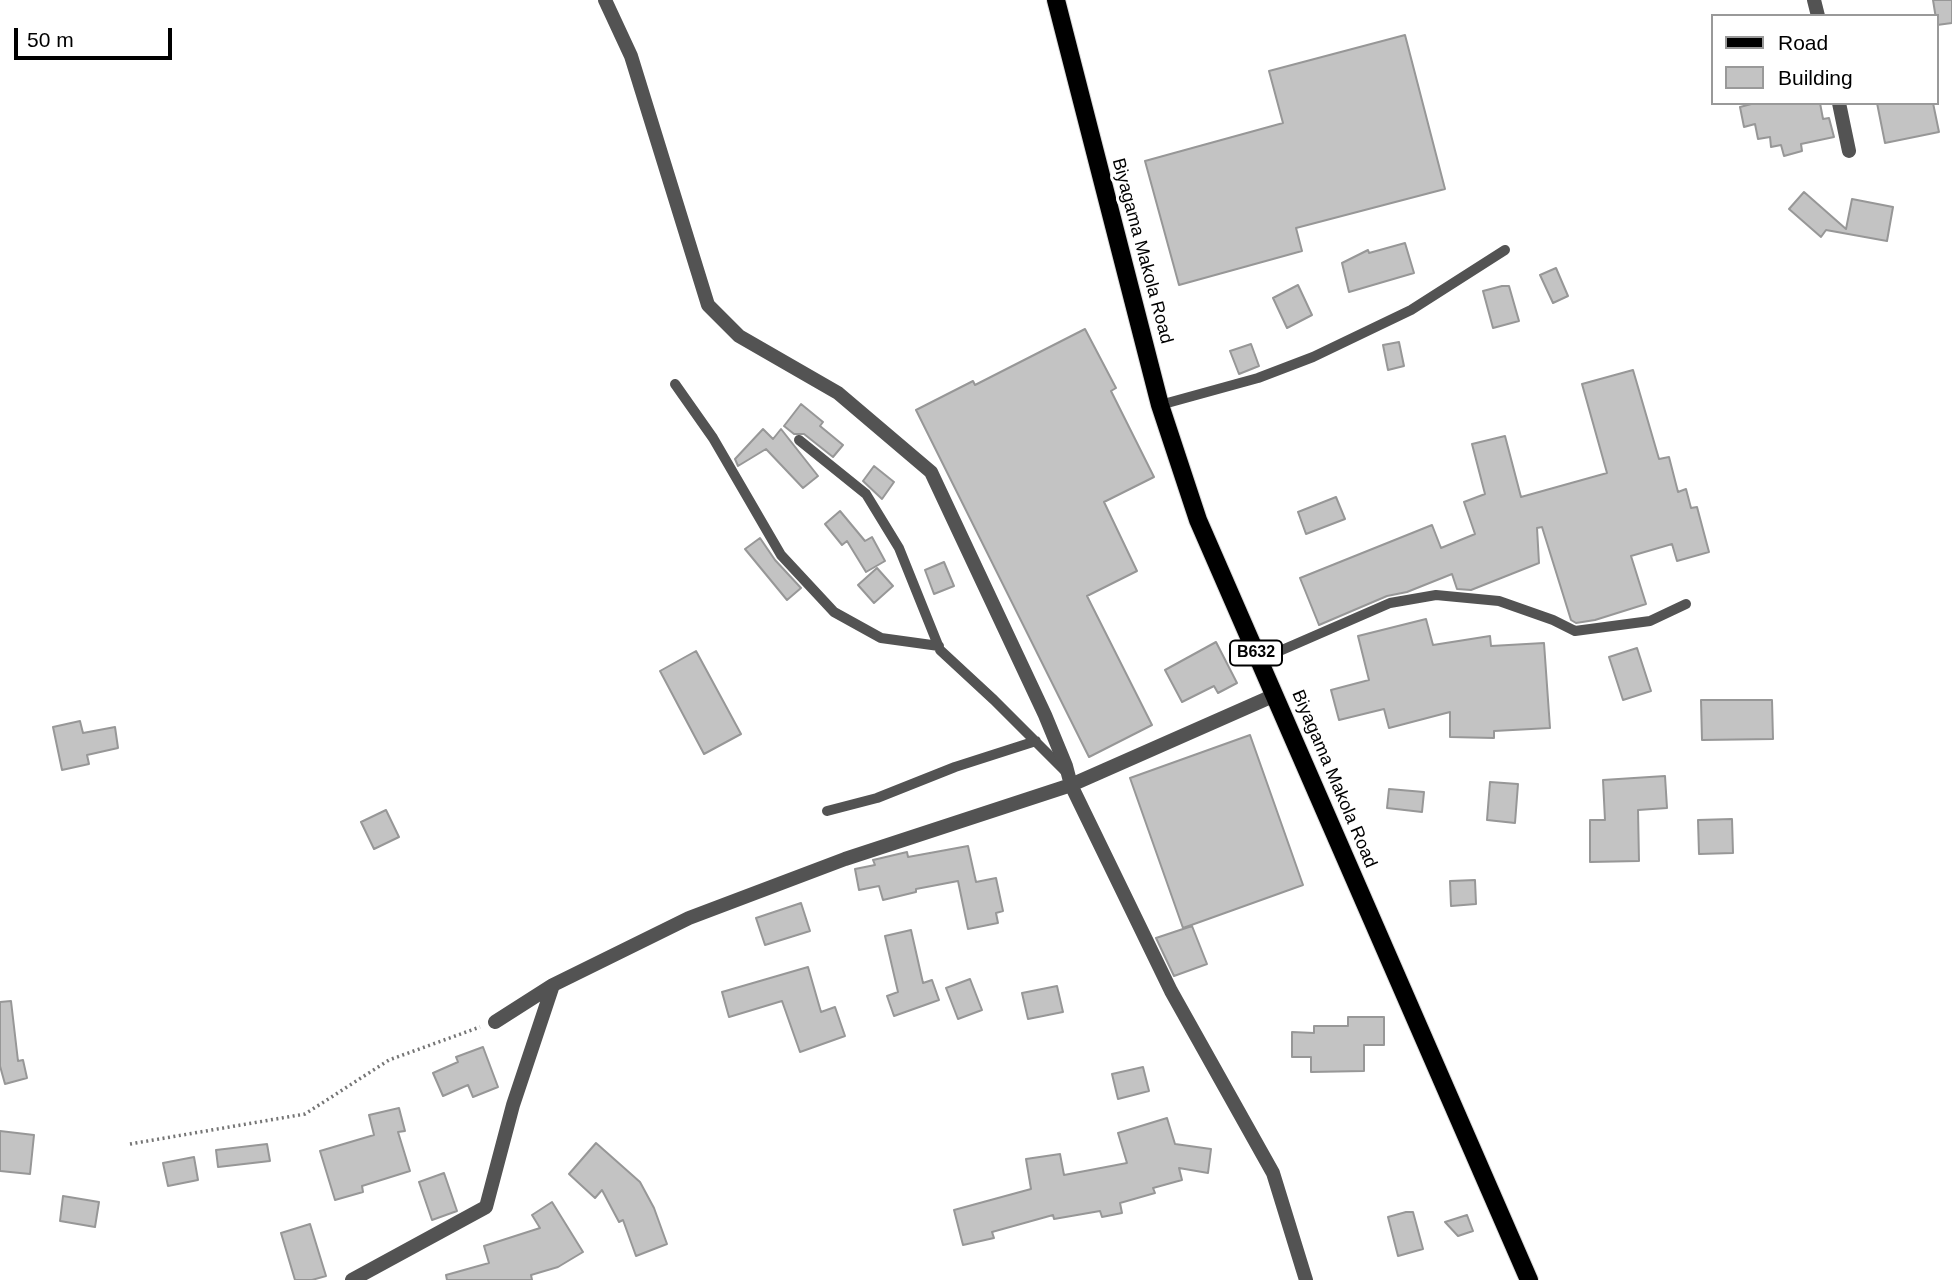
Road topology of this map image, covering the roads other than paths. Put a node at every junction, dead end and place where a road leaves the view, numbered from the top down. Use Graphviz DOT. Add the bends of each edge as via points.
graph roads {
  1 [pos="605,0"];
  2 [pos="1056,0"];
  3 [pos="1839,105"];
  4 [pos="1849,151"];
  5 [pos="1505,250"];
  6 [pos="675,384"];
  7 [pos="1160,405"];
  8 [pos="799,440"];
  9 [pos="1686,604"];
  10 [pos="939,646"];
  11 [pos="1259,660"];
  12 [pos="1275,695"];
  13 [pos="1036,741"];
  14 [pos="1070,780"];
  15 [pos="827,811"];
  16 [pos="553,985"];
  17 [pos="495,1022"];
  18 [pos="352,1280"];
  19 [pos="1306,1280"];
  20 [pos="1529,1280"];
  1 -- 14 [label="street" via="631,56 708,305 739,336 838,393 931,472 1045,715"];
  2 -- 7 [label="main road, Biyagama Makola Road / B632"];
  3 -- 4 [label="street"];
  5 -- 7 [label="lane" via="1411,310 1313,356 1258,378"];
  6 -- 10 [label="lane" via="713,438 781,555 834,612 881,638"];
  7 -- 11 [label="main road, Biyagama Makola Road / B632" via="1198,520"];
  8 -- 10 [label="lane" via="866,494 899,548"];
  9 -- 11 [label="lane" via="1650,621 1575,631 1499,601 1436,595 1390,603"];
  10 -- 13 [label="lane"];
  11 -- 12 [label="main road, Biyagama Makola Road / B632"];
  12 -- 14 [label="street"];
  12 -- 20 [label="main road, Biyagama Makola Road / B632"];
  13 -- 14 [label="lane"];
  13 -- 15 [label="lane"];
  14 -- 16 [label="street" via="702,913"];
  14 -- 19 [label="street" via="1171,991 1273,1173"];
  16 -- 17 [label="street"];
  16 -- 18 [label="street" via="513,1105 486,1207"];
}
